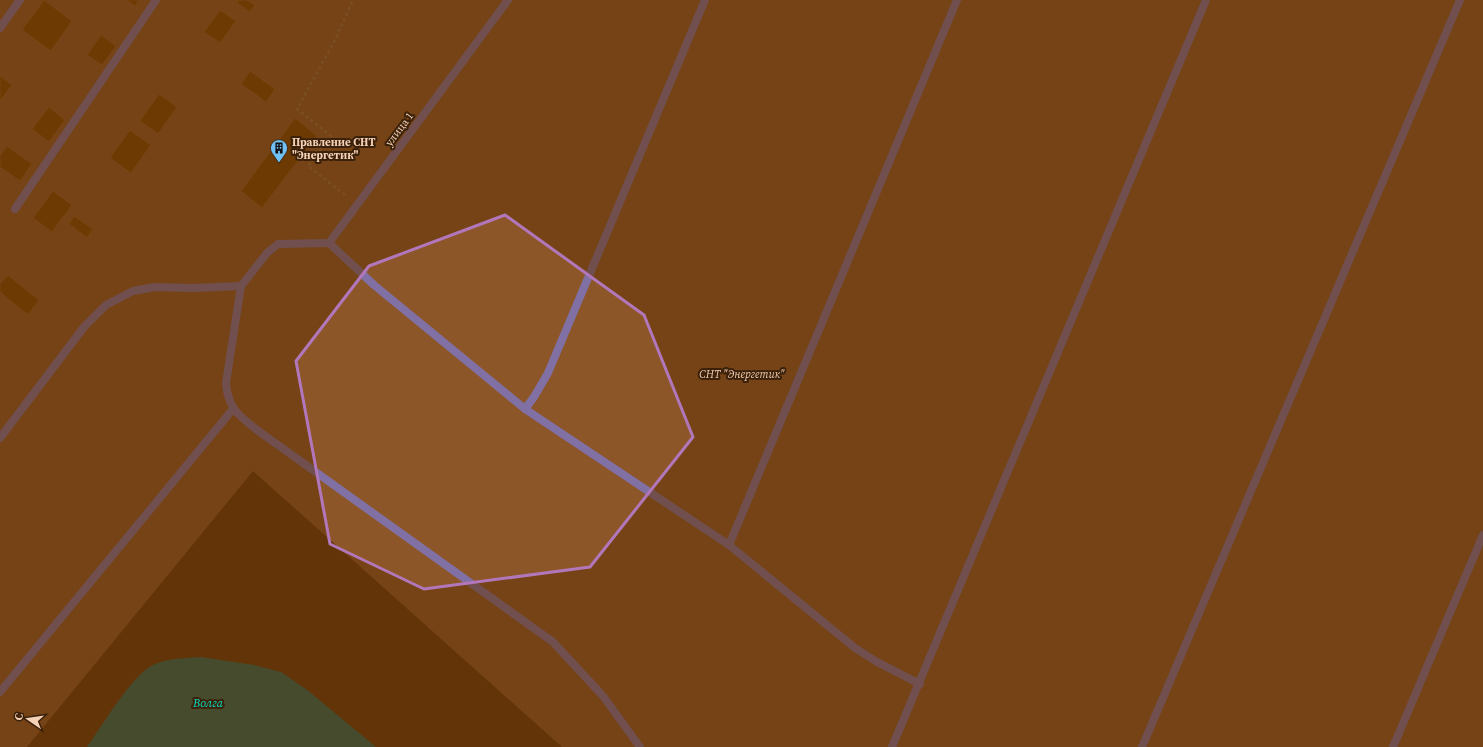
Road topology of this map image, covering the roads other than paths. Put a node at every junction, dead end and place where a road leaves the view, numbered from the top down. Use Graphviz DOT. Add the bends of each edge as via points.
graph roads {
  1 [pos="20,0"];
  2 [pos="156,0"];
  3 [pos="508,0"];
  4 [pos="705,0"];
  5 [pos="956,0"];
  6 [pos="1206,0"];
  7 [pos="1460,0"];
  8 [pos="0,28"];
  9 [pos="15,209"];
  10 [pos="330,243"];
  11 [pos="241,286"];
  12 [pos="233,409"];
  13 [pos="525,409"];
  14 [pos="0,438"];
  15 [pos="1483,535"];
  16 [pos="729,545"];
  17 [pos="920,684"];
  18 [pos="0,692"];
  19 [pos="640,747"];
  20 [pos="892,747"];
  21 [pos="1142,747"];
  22 [pos="1393,747"];
  1 -- 8 [label="lane"];
  2 -- 9 [label="lane"];
  3 -- 10 [label="lane, улица 1" via="356,204"];
  4 -- 13 [label="lane" via="548,374"];
  5 -- 16 [label="lane"];
  6 -- 17 [label="lane"];
  7 -- 21 [label="lane"];
  10 -- 11 [label="lane" via="278,244 267,253"];
  10 -- 13 [label="lane" via="374,286"];
  11 -- 12 [label="lane" via="226,383"];
  11 -- 14 [label="lane" via="155,287 133,291 106,305 84,327"];
  12 -- 18 [label="lane"];
  12 -- 19 [label="lane" via="257,430 553,642 603,696"];
  13 -- 16 [label="lane"];
  15 -- 22 [label="lane"];
  16 -- 17 [label="lane" via="855,648"];
  17 -- 20 [label="lane"];
}
